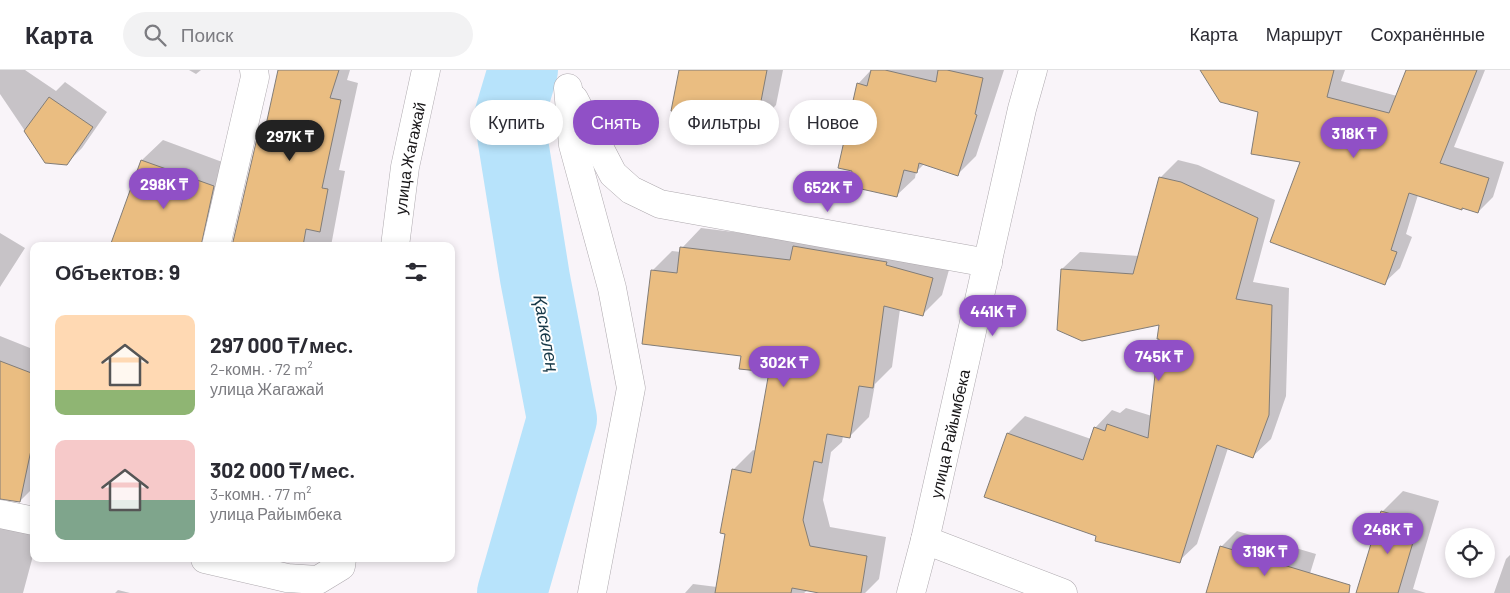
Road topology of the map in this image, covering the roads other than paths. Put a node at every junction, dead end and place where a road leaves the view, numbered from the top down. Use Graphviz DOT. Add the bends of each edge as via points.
graph roads {
  1 [pos="254,70"];
  2 [pos="426,70"];
  3 [pos="1033,70"];
  4 [pos="571,79"];
  5 [pos="217,242"];
  6 [pos="396,242"];
  7 [pos="988,263"];
  8 [pos="0,514"];
  9 [pos="30,520"];
  10 [pos="925,540"];
  11 [pos="214,562"];
  12 [pos="341,562"];
  13 [pos="287,585"];
  14 [pos="592,593"];
  15 [pos="911,593"];
  16 [pos="1063,593"];
  1 -- 5 [label="street"];
  2 -- 6 [label="street, улица Жагажай" via="405,167"];
  3 -- 7 [label="street, улица Райымбека"];
  4 -- 7 [label="street" via="614,174 631,190 660,204"];
  4 -- 14 [label="street" via="573,145 612,288 631,388"];
  7 -- 10 [label="street, улица Райымбека"];
  8 -- 9 [label="street"];
  10 -- 15 [label="street, улица Райымбека"];
  10 -- 16 [label="street"];
  11 -- 13 [label="street"];
  12 -- 13 [label="street" via="318,580"];
}
